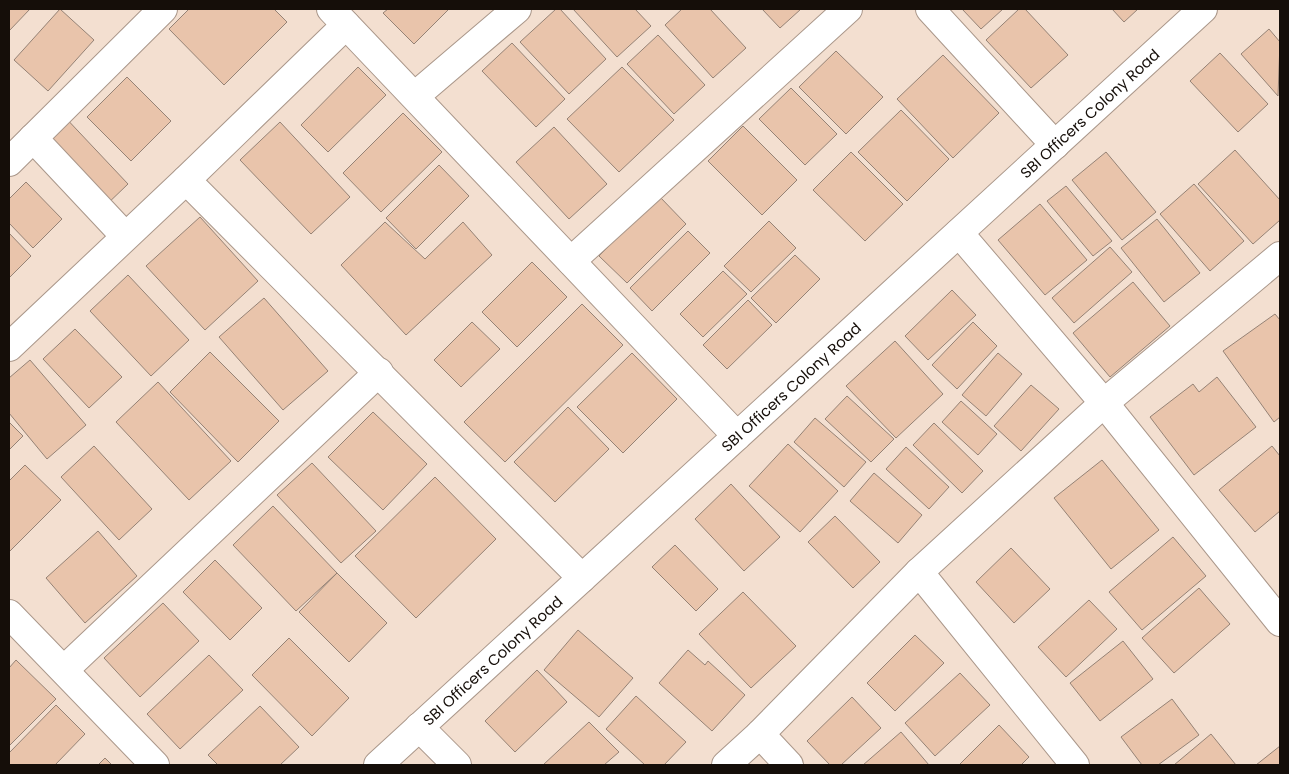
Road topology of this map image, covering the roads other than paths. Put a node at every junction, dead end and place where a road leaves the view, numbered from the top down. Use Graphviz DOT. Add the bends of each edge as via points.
graph roads {
  1 [pos="163,9"];
  2 [pos="517,9"];
  3 [pos="848,9"];
  4 [pos="930,9"];
  5 [pos="1203,9"];
  6 [pos="339,17"];
  7 [pos="415,96"];
  8 [pos="33,138"];
  9 [pos="1055,145"];
  10 [pos="9,162"];
  11 [pos="186,180"];
  12 [pos="959,233"];
  13 [pos="125,236"];
  14 [pos="571,261"];
  15 [pos="1278,262"];
  16 [pos="9,347"];
  17 [pos="379,372"];
  18 [pos="1104,403"];
  19 [pos="737,436"];
  20 [pos="919,572"];
  21 [pos="582,578"];
  22 [pos="9,614"];
  23 [pos="1280,622"];
  24 [pos="65,670"];
  25 [pos="419,727"];
  26 [pos="760,734"];
  27 [pos="155,765"];
  28 [pos="378,765"];
  29 [pos="457,765"];
  30 [pos="726,765"];
  31 [pos="789,765"];
  32 [pos="1074,765"];
  1 -- 8 [label="street"];
  2 -- 7 [label="street"];
  3 -- 14 [label="street"];
  4 -- 9 [label="street"];
  5 -- 9 [label="street, SBI Officers Colony Road"];
  6 -- 7 [label="street"];
  6 -- 11 [label="street"];
  7 -- 14 [label="street"];
  8 -- 10 [label="street"];
  8 -- 13 [label="street"];
  9 -- 12 [label="street, SBI Officers Colony Road"];
  11 -- 13 [label="street"];
  11 -- 17 [label="street"];
  12 -- 18 [label="street"];
  12 -- 19 [label="street, SBI Officers Colony Road"];
  13 -- 16 [label="street"];
  14 -- 19 [label="street"];
  15 -- 18 [label="street"];
  17 -- 21 [label="street"];
  17 -- 24 [label="street"];
  18 -- 20 [label="street"];
  18 -- 23 [label="street"];
  19 -- 21 [label="street, SBI Officers Colony Road"];
  20 -- 26 [label="street"];
  20 -- 32 [label="street"];
  21 -- 25 [label="street, SBI Officers Colony Road"];
  22 -- 24 [label="street"];
  24 -- 27 [label="street"];
  25 -- 28 [label="street, SBI Officers Colony Road"];
  25 -- 29 [label="street"];
  26 -- 30 [label="street"];
  26 -- 31 [label="street"];
}
